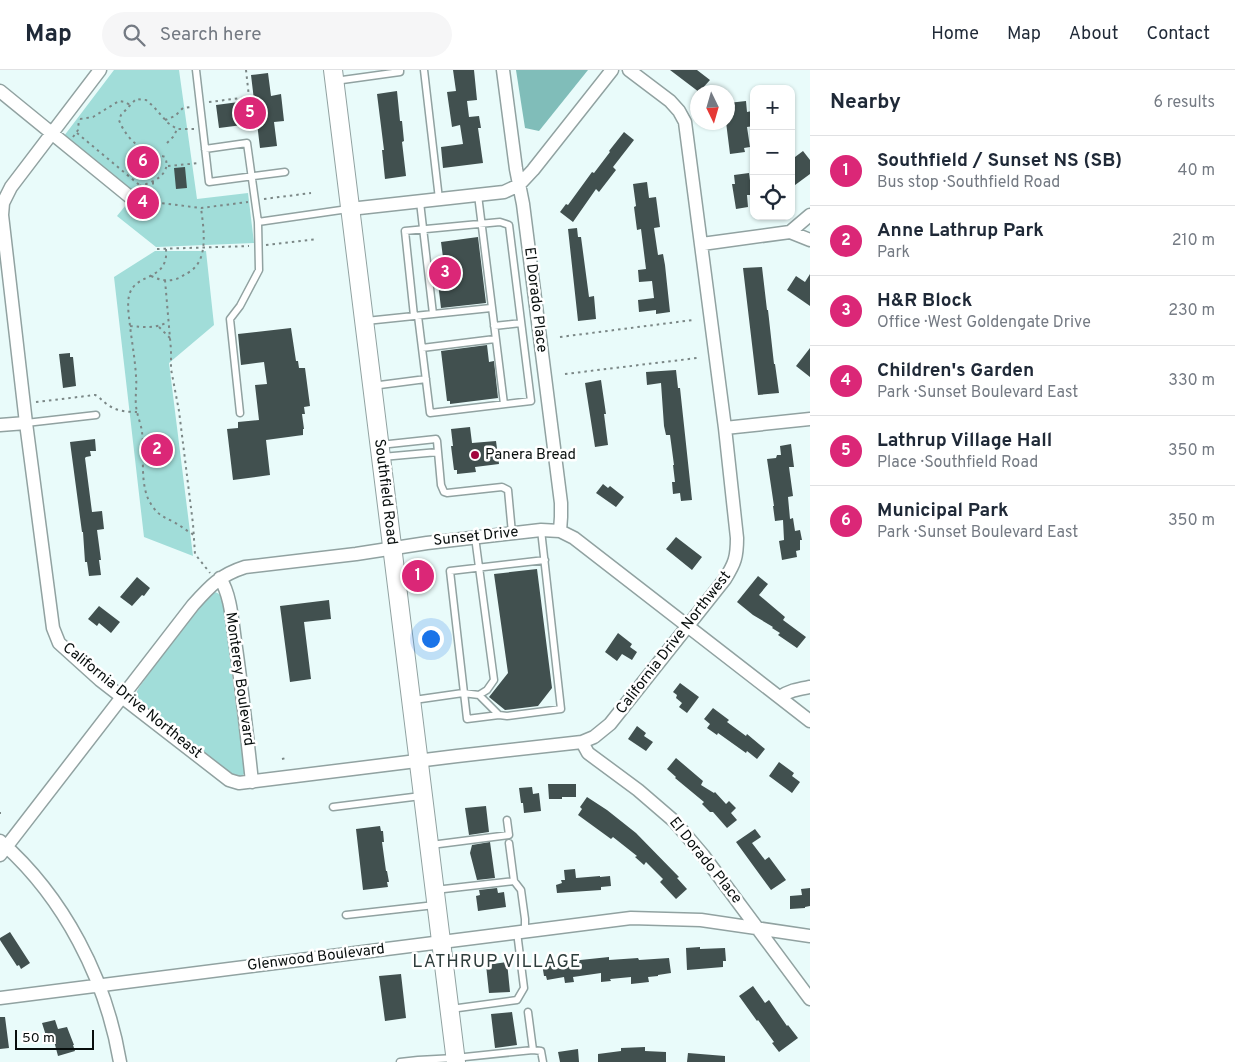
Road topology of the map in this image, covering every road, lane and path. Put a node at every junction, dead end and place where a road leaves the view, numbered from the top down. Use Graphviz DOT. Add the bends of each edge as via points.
graph roads {
  1 [pos="100,70"];
  2 [pos="196,70"];
  3 [pos="246,70"];
  4 [pos="400,70"];
  5 [pos="424,70"];
  6 [pos="503,70"];
  7 [pos="612,70"];
  8 [pos="629,70"];
  9 [pos="333,76"];
  10 [pos="0,91"];
  11 [pos="205,102"];
  12 [pos="130,105"];
  13 [pos="195,106"];
  14 [pos="166,120"];
  15 [pos="177,128"];
  16 [pos="197,129"];
  17 [pos="52,132"];
  18 [pos="77,133"];
  19 [pos="70,141"];
  20 [pos="168,143"];
  21 [pos="205,149"];
  22 [pos="193,164"];
  23 [pos="168,166"];
  24 [pos="285,172"];
  25 [pos="252,177"];
  26 [pos="153,182"];
  27 [pos="519,185"];
  28 [pos="139,186"];
  29 [pos="311,193"];
  30 [pos="478,195"];
  31 [pos="130,197"];
  32 [pos="155,199"];
  33 [pos="439,199"];
  34 [pos="260,200"];
  35 [pos="250,201"];
  36 [pos="420,202"];
  37 [pos="201,208"];
  38 [pos="350,209"];
  39 [pos="810,215"];
  40 [pos="258,222"];
  41 [pos="480,223"];
  42 [pos="424,229"];
  43 [pos="790,232"];
  44 [pos="317,238"];
  45 [pos="810,240"];
  46 [pos="702,244"];
  47 [pos="258,246"];
  48 [pos="202,248"];
  49 [pos="157,249"];
  50 [pos="166,249"];
  51 [pos="150,276"];
  52 [pos="165,280"];
  53 [pos="491,308"];
  54 [pos="433,314"];
  55 [pos="416,316"];
  56 [pos="693,320"];
  57 [pos="168,322"];
  58 [pos="364,322"];
  59 [pos="521,323"];
  60 [pos="130,326"];
  61 [pos="494,326"];
  62 [pos="159,327"];
  63 [pos="560,336"];
  64 [pos="170,338"];
  65 [pos="496,339"];
  66 [pos="422,348"];
  67 [pos="697,358"];
  68 [pos="565,374"];
  69 [pos="426,379"];
  70 [pos="372,386"];
  71 [pos="29,402"];
  72 [pos="504,404"];
  73 [pos="137,412"];
  74 [pos="240,413"];
  75 [pos="96,415"];
  76 [pos="810,419"];
  77 [pos="26,423"];
  78 [pos="0,425"];
  79 [pos="725,428"];
  80 [pos="380,451"];
  81 [pos="438,452"];
  82 [pos="541,530"];
  83 [pos="560,531"];
  84 [pos="512,533"];
  85 [pos="194,535"];
  86 [pos="474,537"];
  87 [pos="393,549"];
  88 [pos="545,560"];
  89 [pos="478,568"];
  90 [pos="217,578"];
  91 [pos="688,625"];
  92 [pos="810,687"];
  93 [pos="463,694"];
  94 [pos="479,695"];
  95 [pos="780,697"];
  96 [pos="123,698"];
  97 [pos="411,700"];
  98 [pos="498,715"];
  99 [pos="810,721"];
  100 [pos="582,742"];
  101 [pos="286,758"];
  102 [pos="282,759"];
  103 [pos="418,761"];
  104 [pos="252,782"];
  105 [pos="422,795"];
  106 [pos="333,807"];
  107 [pos="507,820"];
  108 [pos="509,843"];
  109 [pos="429,845"];
  110 [pos="2,848"];
  111 [pos="514,881"];
  112 [pos="436,897"];
  113 [pos="346,915"];
  114 [pos="758,928"];
  115 [pos="521,932"];
  116 [pos="810,936"];
  117 [pos="441,942"];
  118 [pos="100,985"];
  119 [pos="0,998"];
  120 [pos="810,999"];
  121 [pos="450,1009"];
  122 [pos="528,1012"];
  123 [pos="533,1050"];
  124 [pos="456,1060"];
  125 [pos="120,1062"];
  126 [pos="400,1062"];
  127 [pos="543,1062"];
  1 -- 17 [label="street, California Drive Northeast"];
  2 -- 21 [label="lane"];
  3 -- 11 [label="path" via="249,97"];
  4 -- 9 [label="lane"];
  5 -- 33 [label="lane"];
  6 -- 27 [label="street, El Dorado Place"];
  7 -- 27 [label="street"];
  8 -- 46 [label="street, California Drive Northwest" via="670,101 685,122"];
  9 -- 38 [label="main road, Southfield Road"];
  10 -- 17 [label="street"];
  12 -- 14 [label="path" via="136,98 146,100"];
  12 -- 18 [label="path" via="119,102 93,117 79,118"];
  12 -- 23 [label="path" via="119,120 127,136 145,153 165,157"];
  13 -- 14 [label="path" via="182,108"];
  14 -- 15 [label="path"];
  15 -- 16 [label="path"];
  15 -- 20 [label="path"];
  17 -- 31 [label="street"];
  17 -- 77 [label="street, California Drive Northeast" via="11,187 2,209"];
  18 -- 19 [label="path"];
  18 -- 28 [label="path"];
  21 -- 25 [label="lane" via="209,182"];
  21 -- 25 [label="lane" via="247,143"];
  22 -- 23 [label="path"];
  23 -- 26 [label="path"];
  24 -- 25 [label="lane"];
  25 -- 40 [label="lane"];
  26 -- 28 [label="path"];
  26 -- 32 [label="path"];
  27 -- 30 [label="street" via="504,192"];
  27 -- 83 [label="street, El Dorado Place" via="559,494"];
  28 -- 32 [label="path"];
  29 -- 34 [label="path"];
  30 -- 33 [label="street"];
  30 -- 41 [label="lane"];
  32 -- 37 [label="path"];
  33 -- 36 [label="street"];
  35 -- 37 [label="path"];
  36 -- 38 [label="street"];
  36 -- 42 [label="lane"];
  37 -- 48 [label="path"];
  38 -- 40 [label="lane"];
  38 -- 58 [label="main road, Southfield Road"];
  39 -- 43 [label="street"];
  40 -- 47 [label="lane"];
  41 -- 42 [label="lane"];
  41 -- 53 [label="lane"];
  41 -- 59 [label="lane" via="509,225"];
  42 -- 54 [label="lane"];
  42 -- 55 [label="lane" via="405,231"];
  43 -- 45 [label="street"];
  43 -- 46 [label="street"];
  44 -- 47 [label="path"];
  46 -- 79 [label="street, California Drive Northwest"];
  47 -- 48 [label="path"];
  47 -- 74 [label="lane" via="259,270 230,319"];
  48 -- 50 [label="path"];
  48 -- 52 [label="path" via="196,266 181,277"];
  49 -- 50 [label="path"];
  50 -- 51 [label="path" via="164,265"];
  51 -- 52 [label="path"];
  51 -- 60 [label="path" via="132,287 128,313"];
  52 -- 57 [label="path"];
  53 -- 54 [label="lane"];
  53 -- 61 [label="lane"];
  54 -- 55 [label="lane"];
  55 -- 58 [label="lane"];
  55 -- 66 [label="lane"];
  56 -- 63 [label="path"];
  57 -- 62 [label="path"];
  57 -- 64 [label="path"];
  58 -- 70 [label="main road, Southfield Road"];
  59 -- 61 [label="lane"];
  59 -- 72 [label="lane" via="531,401"];
  60 -- 62 [label="path"];
  60 -- 73 [label="path" via="137,378"];
  61 -- 65 [label="lane"];
  62 -- 64 [label="path"];
  64 -- 85 [label="path" via="171,369"];
  65 -- 66 [label="lane"];
  65 -- 72 [label="lane"];
  66 -- 69 [label="lane"];
  67 -- 68 [label="path"];
  69 -- 70 [label="lane"];
  69 -- 72 [label="lane" via="430,413"];
  70 -- 80 [label="main road, Southfield Road"];
  71 -- 73 [label="path" via="94,394 115,409"];
  73 -- 85 [label="path" via="142,433 146,495 161,516"];
  75 -- 77 [label="lane"];
  76 -- 79 [label="street"];
  77 -- 78 [label="street"];
  77 -- 96 [label="street, California Drive Northeast" via="52,628 59,643"];
  79 -- 91 [label="street, California Drive Northwest" via="737,553 734,565"];
  80 -- 81 [label="lane"];
  80 -- 81 [label="lane" via="436,439"];
  80 -- 87 [label="main road, Southfield Road"];
  81 -- 84 [label="lane" via="444,492 502,487 508,490"];
  82 -- 83 [label="street, Sunset Drive"];
  82 -- 84 [label="street, Sunset Drive"];
  82 -- 88 [label="lane"];
  83 -- 91 [label="street" via="574,538"];
  84 -- 86 [label="street, Sunset Drive"];
  85 -- 90 [label="path" via="194,554"];
  86 -- 87 [label="street, Sunset Drive"];
  86 -- 89 [label="lane"];
  87 -- 90 [label="street, Sunset Drive" via="245,567"];
  87 -- 97 [label="main road, Southfield Road"];
  88 -- 89 [label="lane"];
  88 -- 98 [label="lane" via="561,709"];
  89 -- 93 [label="lane" via="450,571"];
  89 -- 94 [label="lane" via="494,680"];
  90 -- 96 [label="street"];
  90 -- 104 [label="street, Monterey Boulevard" via="224,585 233,624"];
  91 -- 95 [label="street"];
  91 -- 100 [label="street, California Drive Northwest" via="610,724"];
  92 -- 95 [label="street" via="786,692"];
  93 -- 94 [label="lane"];
  93 -- 97 [label="lane"];
  93 -- 98 [label="lane" via="467,719"];
  94 -- 98 [label="lane"];
  95 -- 99 [label="street"];
  96 -- 104 [label="street, California Drive Northeast" via="229,780"];
  96 -- 110 [label="street"];
  97 -- 103 [label="main road, Southfield Road"];
  100 -- 103 [label="street, California Drive Northwest"];
  100 -- 114 [label="street, El Dorado Place" via="588,753 674,821"];
  101 -- 102 [label="path"];
  103 -- 104 [label="street, California Drive Northeast"];
  103 -- 105 [label="main road, Southfield Road"];
  105 -- 106 [label="lane"];
  105 -- 109 [label="main road, Southfield Road"];
  107 -- 109 [label="lane" via="509,835"];
  108 -- 111 [label="lane"];
  109 -- 112 [label="main road, Southfield Road"];
  110 -- 118 [label="street" via="51,896"];
  111 -- 112 [label="lane"];
  111 -- 115 [label="lane" via="521,890 524,919"];
  112 -- 113 [label="lane"];
  112 -- 117 [label="main road, Southfield Road"];
  114 -- 115 [label="street, Glenwood Boulevard" via="701,920 631,918"];
  114 -- 116 [label="street, Glenwood Boulevard"];
  114 -- 120 [label="street, El Dorado Place"];
  115 -- 117 [label="street, Glenwood Boulevard"];
  115 -- 121 [label="lane" via="524,988 517,1000"];
  117 -- 118 [label="street, Glenwood Boulevard"];
  117 -- 121 [label="main road, Southfield Road"];
  118 -- 119 [label="street, Glenwood Boulevard"];
  118 -- 125 [label="street"];
  121 -- 124 [label="main road, Southfield Road"];
  122 -- 123 [label="lane"];
  123 -- 124 [label="lane"];
  123 -- 127 [label="lane" via="541,1052"];
  124 -- 126 [label="lane"];
}
